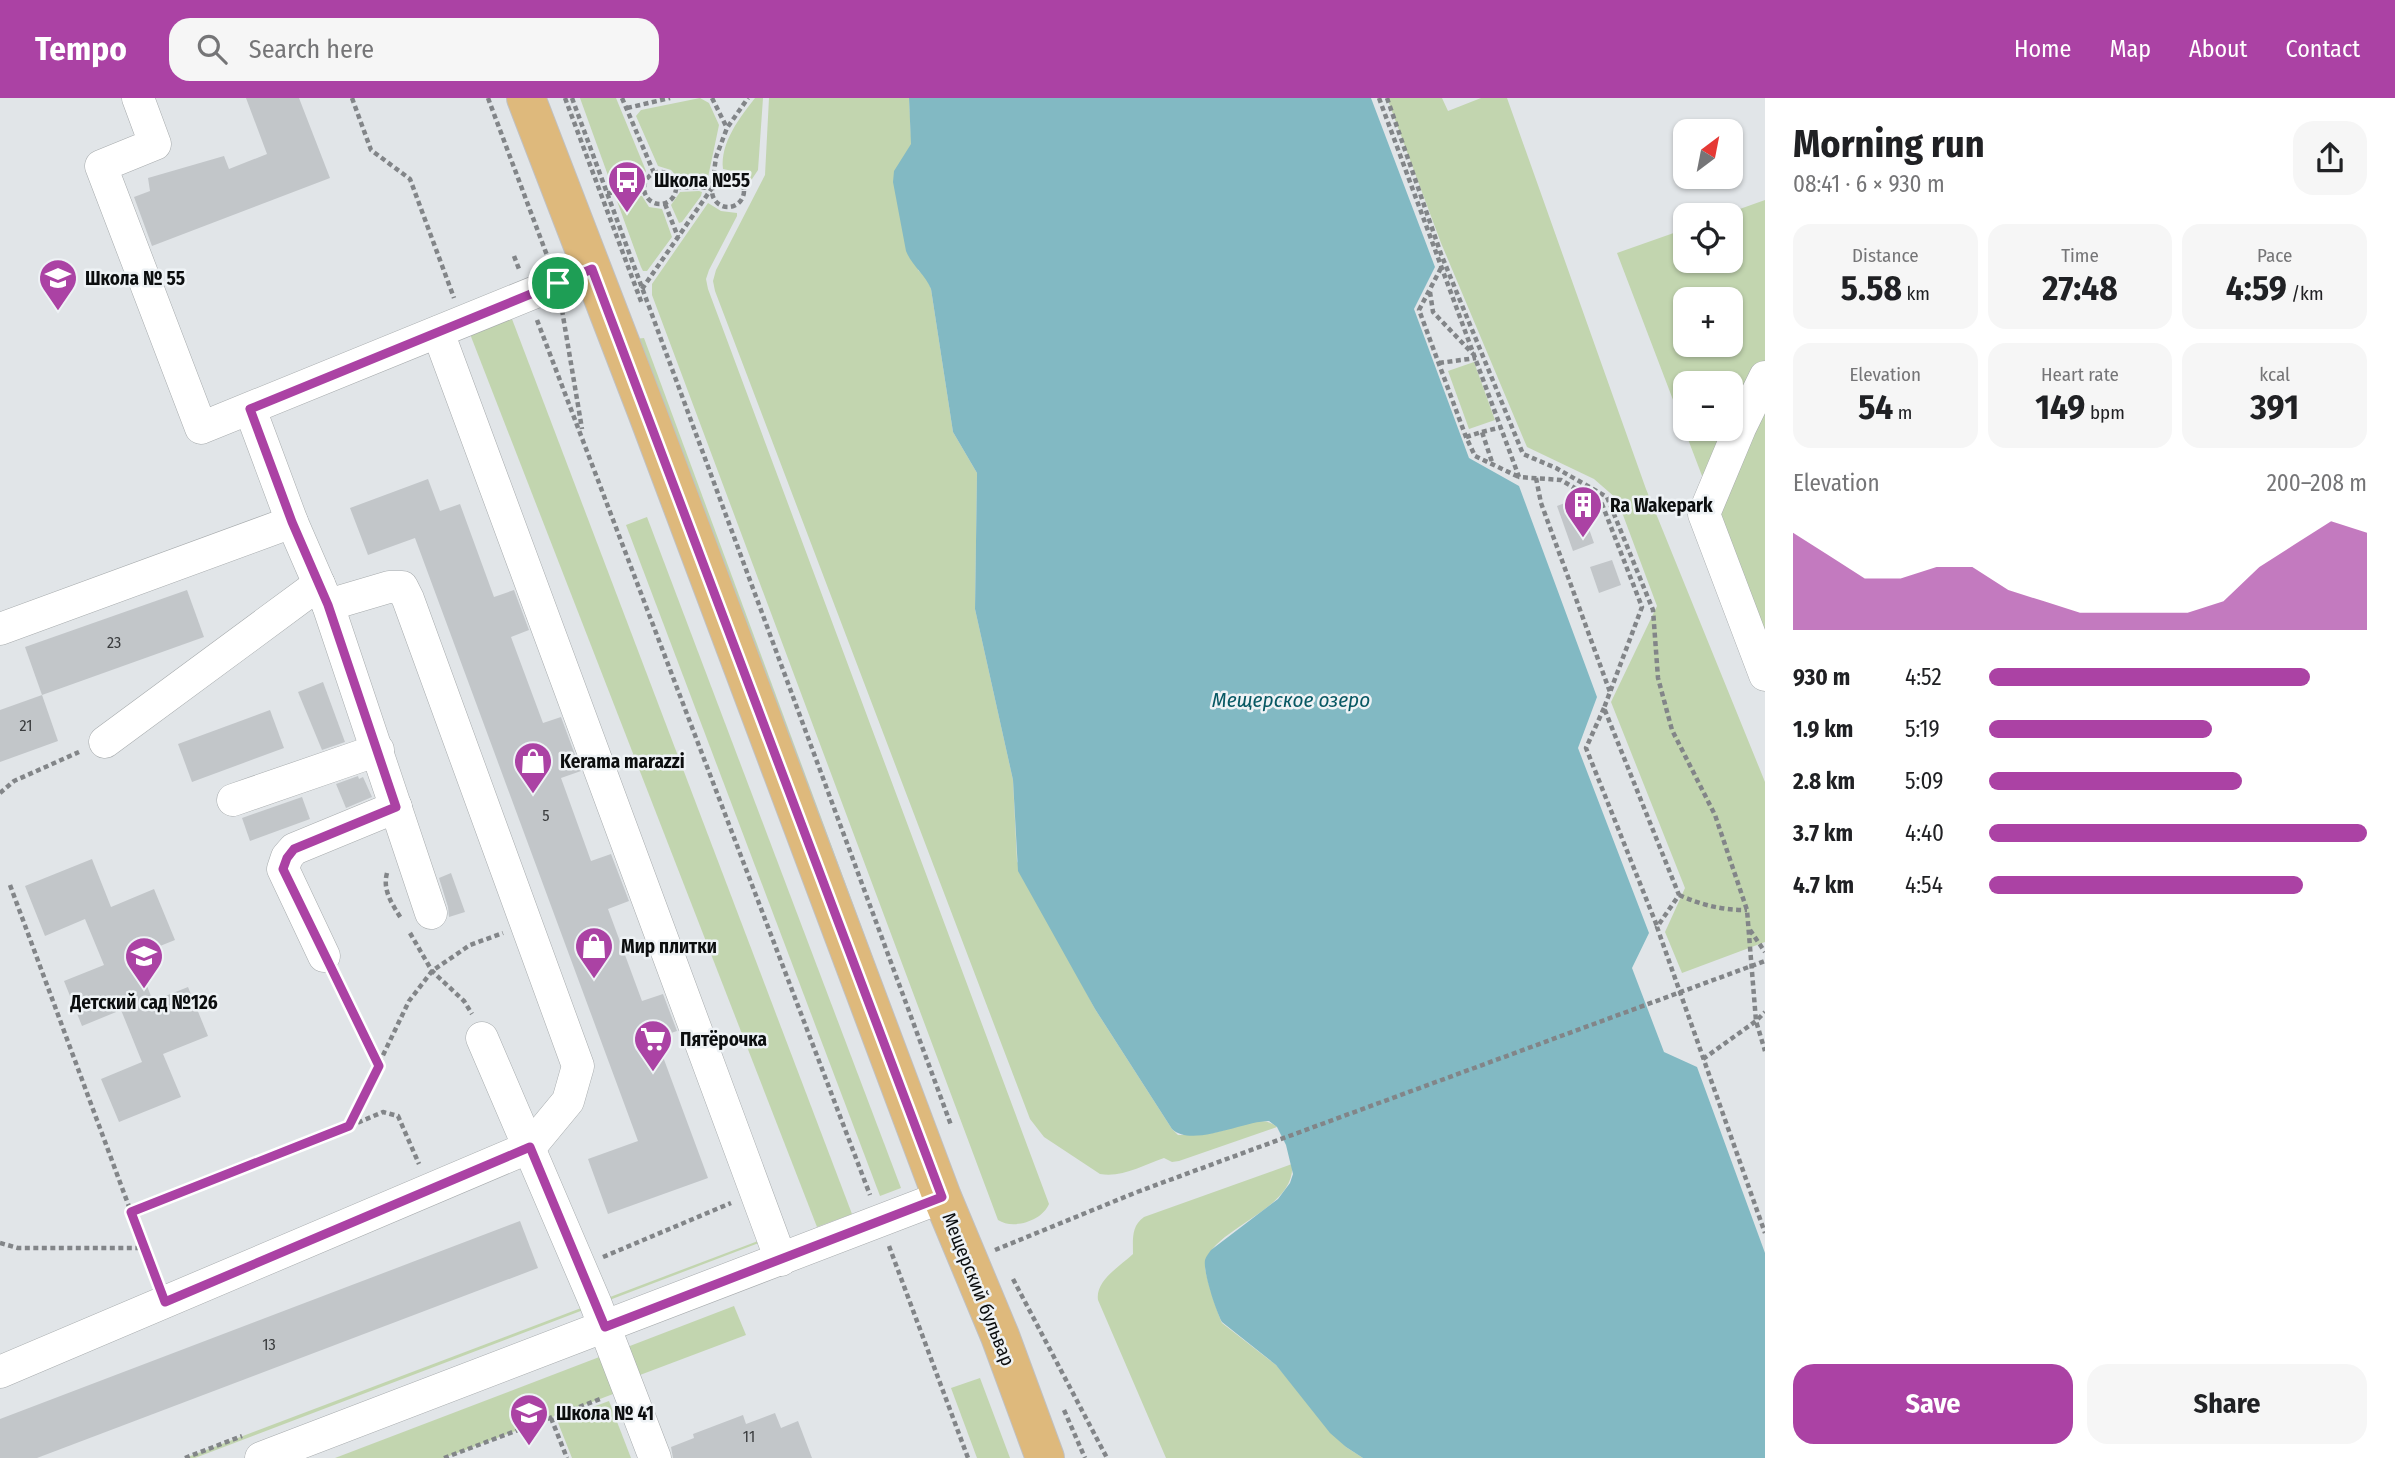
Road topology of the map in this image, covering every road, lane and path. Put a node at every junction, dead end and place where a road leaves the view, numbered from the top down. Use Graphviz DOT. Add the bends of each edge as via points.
graph roads {
  1 [pos="138,98"];
  2 [pos="352,98"];
  3 [pos="526,98"];
  4 [pos="572,98"];
  5 [pos="622,98"];
  6 [pos="670,98"];
  7 [pos="712,98"];
  8 [pos="748,98"];
  9 [pos="1379,98"];
  10 [pos="1387,98"];
  11 [pos="626,108"];
  12 [pos="727,128"];
  13 [pos="654,173"];
  14 [pos="676,187"];
  15 [pos="712,188"];
  16 [pos="644,191"];
  17 [pos="605,193"];
  18 [pos="665,204"];
  19 [pos="678,237"];
  20 [pos="1442,267"];
  21 [pos="592,269"];
  22 [pos="641,290"];
  23 [pos="1430,290"];
  24 [pos="528,295"];
  25 [pos="450,327"];
  26 [pos="1476,358"];
  27 [pos="1439,363"];
  28 [pos="1765,377"];
  29 [pos="250,409"];
  30 [pos="1502,427"];
  31 [pos="1482,432"];
  32 [pos="1466,437"];
  33 [pos="1494,466"];
  34 [pos="1519,477"];
  35 [pos="1536,478"];
  36 [pos="292,522"];
  37 [pos="324,595"];
  38 [pos="0,629"];
  39 [pos="1765,675"];
  40 [pos="1610,692"];
  41 [pos="1604,708"];
  42 [pos="105,742"];
  43 [pos="377,750"];
  44 [pos="0,793"];
  45 [pos="233,800"];
  46 [pos="396,807"];
  47 [pos="10,886"];
  48 [pos="1679,895"];
  49 [pos="1747,910"];
  50 [pos="431,913"];
  51 [pos="527,925"];
  52 [pos="1657,927"];
  53 [pos="1750,929"];
  54 [pos="1765,952"];
  55 [pos="324,956"];
  56 [pos="1765,961"];
  57 [pos="1765,1012"];
  58 [pos="1756,1021"];
  59 [pos="482,1038"];
  60 [pos="1765,1051"];
  61 [pos="1703,1059"];
  62 [pos="379,1066"];
  63 [pos="349,1126"];
  64 [pos="954,1132"];
  65 [pos="530,1147"];
  66 [pos="430,1190"];
  67 [pos="755,1193"];
  68 [pos="942,1197"];
  69 [pos="131,1212"];
  70 [pos="880,1222"];
  71 [pos="1765,1233"];
  72 [pos="0,1243"];
  73 [pos="145,1248"];
  74 [pos="997,1249"];
  75 [pos="991,1252"];
  76 [pos="781,1260"];
  77 [pos="1004,1261"];
  78 [pos="580,1266"];
  79 [pos="1010,1273"];
  80 [pos="165,1302"];
  81 [pos="605,1327"];
  82 [pos="0,1372"];
  83 [pos="629,1388"];
  84 [pos="551,1418"];
  85 [pos="270,1457"];
  86 [pos="444,1458"];
  87 [pos="566,1458"];
  88 [pos="656,1458"];
  89 [pos="968,1458"];
  90 [pos="1045,1458"];
  91 [pos="1107,1458"];
  1 -- 29 [label="street" via="155,144 101,166 201,428"];
  2 -- 25 [label="path" via="371,150 410,178"];
  3 -- 21 [label="main road, Мещерский бульвар"];
  4 -- 17 [label="path"];
  5 -- 11 [label="path"];
  6 -- 11 [label="path"];
  7 -- 12 [label="path"];
  8 -- 12 [label="path"];
  9 -- 20 [label="path"];
  10 -- 49 [label="path" via="1441,254 1523,454 1607,497 1653,610 1658,678 1672,730 1715,815"];
  11 -- 13 [label="path"];
  12 -- 15 [label="path" via="716,157"];
  13 -- 14 [label="path" via="668,174"];
  13 -- 16 [label="path" via="646,180"];
  14 -- 15 [label="path"];
  14 -- 18 [label="path" via="674,197"];
  15 -- 15 [label="path" via="717,179 732,175 740,181 744,195 733,207 722,206 714,199"];
  15 -- 19 [label="path"];
  16 -- 17 [label="path"];
  16 -- 18 [label="path" via="650,201"];
  17 -- 22 [label="path"];
  18 -- 19 [label="path"];
  19 -- 22 [label="path"];
  20 -- 23 [label="path"];
  20 -- 26 [label="path"];
  21 -- 24 [label="street"];
  21 -- 68 [label="main road, Мещерский бульвар"];
  22 -- 64 [label="path"];
  23 -- 26 [label="path" via="1433,312"];
  23 -- 27 [label="path" via="1419,310"];
  24 -- 25 [label="street"];
  24 -- 70 [label="path"];
  25 -- 29 [label="street"];
  25 -- 67 [label="street"];
  26 -- 27 [label="path"];
  26 -- 30 [label="path"];
  27 -- 32 [label="path"];
  28 -- 39 [label="street" via="1704,514"];
  29 -- 36 [label="street"];
  30 -- 31 [label="path"];
  30 -- 34 [label="path"];
  31 -- 32 [label="path"];
  31 -- 33 [label="path"];
  32 -- 33 [label="path" via="1475,456"];
  33 -- 34 [label="path"];
  34 -- 35 [label="path"];
  35 -- 40 [label="path"];
  35 -- 40 [label="path" via="1561,480 1602,504 1642,607"];
  36 -- 37 [label="street"];
  36 -- 38 [label="street"];
  37 -- 42 [label="street"];
  37 -- 43 [label="street"];
  37 -- 51 [label="street" via="402,587"];
  40 -- 41 [label="path"];
  41 -- 48 [label="path"];
  41 -- 52 [label="path" via="1586,748"];
  42 -- 44 [label="path" via="15,781"];
  43 -- 45 [label="street"];
  43 -- 46 [label="street"];
  46 -- 50 [label="street"];
  46 -- 55 [label="street" via="294,849 287,858 283,869"];
  47 -- 69 [label="path"];
  48 -- 49 [label="path" via="1723,910"];
  48 -- 52 [label="path"];
  49 -- 53 [label="path"];
  51 -- 62 [label="path" via="470,945 432,971 409,1001"];
  51 -- 65 [label="street" via="578,1066 568,1101"];
  52 -- 61 [label="path"];
  53 -- 54 [label="path"];
  53 -- 58 [label="path"];
  55 -- 62 [label="path"];
  56 -- 74 [label="path, bridge" via="1137,1192"];
  57 -- 58 [label="path"];
  58 -- 60 [label="path"];
  58 -- 61 [label="path"];
  59 -- 65 [label="street"];
  61 -- 71 [label="path"];
  62 -- 63 [label="path"];
  63 -- 66 [label="path" via="383,1112 398,1116"];
  63 -- 69 [label="path"];
  65 -- 66 [label="street"];
  65 -- 78 [label="street"];
  66 -- 80 [label="street"];
  67 -- 76 [label="street"];
  67 -- 78 [label="path"];
  68 -- 70 [label="street"];
  68 -- 90 [label="main road, Мещерский бульвар"];
  69 -- 73 [label="path"];
  70 -- 76 [label="street"];
  70 -- 89 [label="path"];
  72 -- 73 [label="path" via="18,1248"];
  73 -- 80 [label="path"];
  74 -- 75 [label="path"];
  74 -- 77 [label="path"];
  76 -- 81 [label="street"];
  78 -- 81 [label="street"];
  79 -- 91 [label="path"];
  80 -- 82 [label="street"];
  81 -- 83 [label="street"];
  81 -- 85 [label="street"];
  83 -- 84 [label="path"];
  83 -- 88 [label="street"];
  84 -- 86 [label="path"];
  84 -- 87 [label="path"];
}
